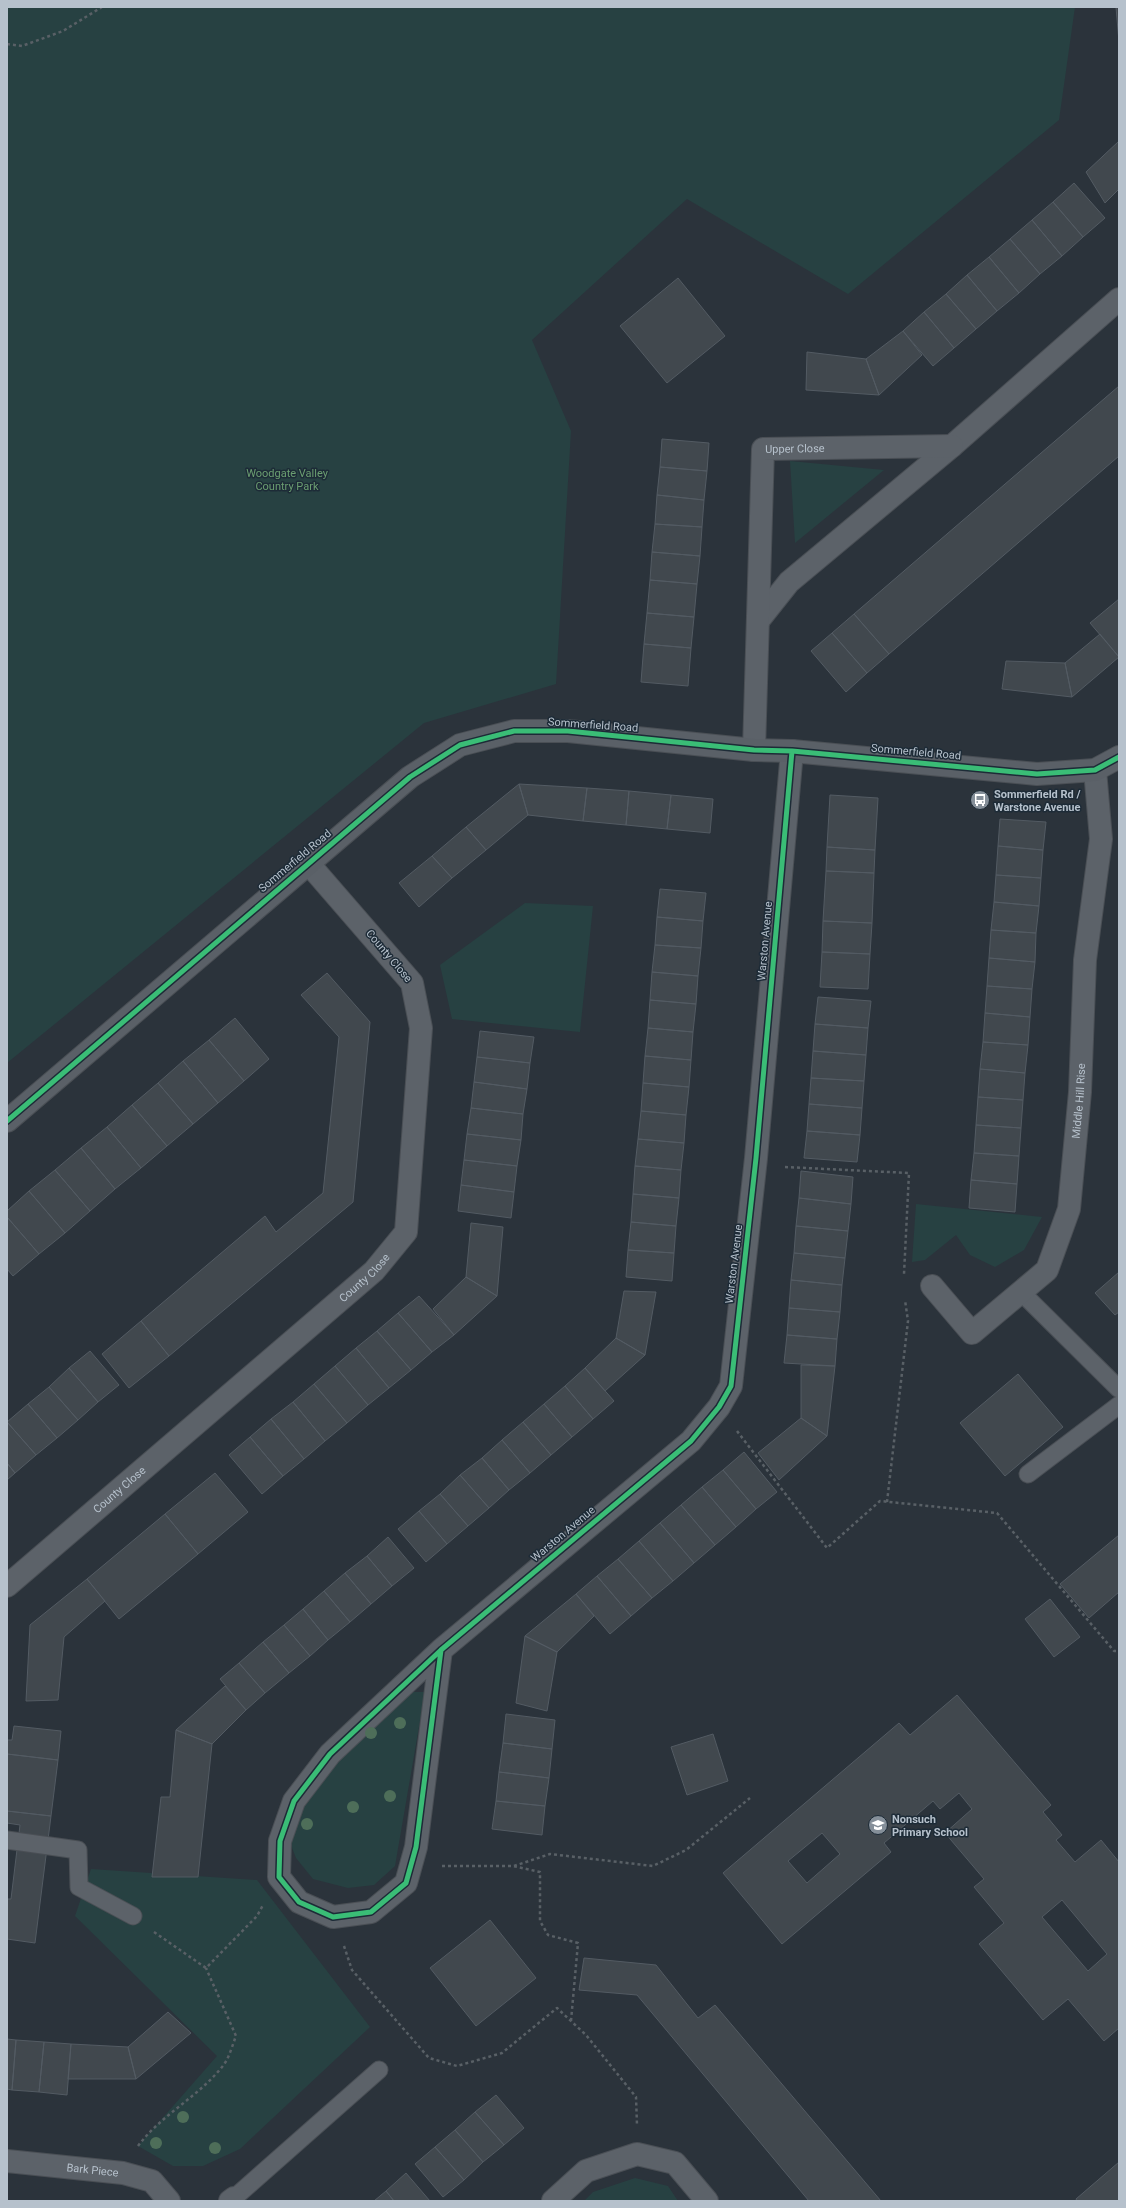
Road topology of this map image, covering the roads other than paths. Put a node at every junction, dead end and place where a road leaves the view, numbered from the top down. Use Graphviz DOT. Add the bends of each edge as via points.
graph roads {
  1 [pos="1119,299"];
  2 [pos="952,446"];
  3 [pos="758,621"];
  4 [pos="754,750"];
  5 [pos="792,751"];
  6 [pos="1119,757"];
  7 [pos="1095,770"];
  8 [pos="308,863"];
  9 [pos="7,1121"];
  10 [pos="932,1286"];
  11 [pos="1022,1293"];
  12 [pos="1119,1389"];
  13 [pos="1119,1405"];
  14 [pos="1028,1474"];
  15 [pos="7,1586"];
  16 [pos="441,1650"];
  17 [pos="7,1840"];
  18 [pos="133,1916"];
  19 [pos="379,2070"];
  20 [pos="7,2161"];
  21 [pos="232,2199"];
  22 [pos="169,2201"];
  23 [pos="553,2201"];
  24 [pos="707,2201"];
  1 -- 2 [label="street"];
  2 -- 3 [label="street" via="789,582"];
  2 -- 3 [label="street, Upper Close" via="763,449"];
  3 -- 4 [label="street, Upper Close"];
  4 -- 5 [label="street, Sommerfield Road"];
  4 -- 8 [label="street, Sommerfield Road" via="568,731 514,731 460,745 417,773"];
  5 -- 7 [label="street, Sommerfield Road" via="1037,774"];
  5 -- 16 [label="street, Warston Avenue" via="756,1158 731,1386 719,1407 691,1441"];
  6 -- 7 [label="street, Sommerfield Road"];
  7 -- 11 [label="street, Middle Hill Rise" via="1101,839 1085,960 1080,1092 1069,1209 1047,1270"];
  8 -- 9 [label="street, Sommerfield Road"];
  8 -- 15 [label="street, County Close" via="412,983 421,1028 406,1232 374,1271"];
  10 -- 11 [label="street, Middle Hill Rise" via="972,1332"];
  11 -- 12 [label="lane"];
  13 -- 14 [label="lane"];
  16 -- 16 [label="street, Warston Avenue" via="416,1847 406,1883 371,1912 333,1917 298,1902 279,1877 280,1841 294,1800 330,1754"];
  17 -- 18 [label="lane" via="78,1850 79,1887"];
  19 -- 21 [label="lane"];
  20 -- 22 [label="street, Bark Piece" via="123,2173 152,2182"];
  23 -- 24 [label="street" via="586,2171 637,2154 675,2163"];
}
